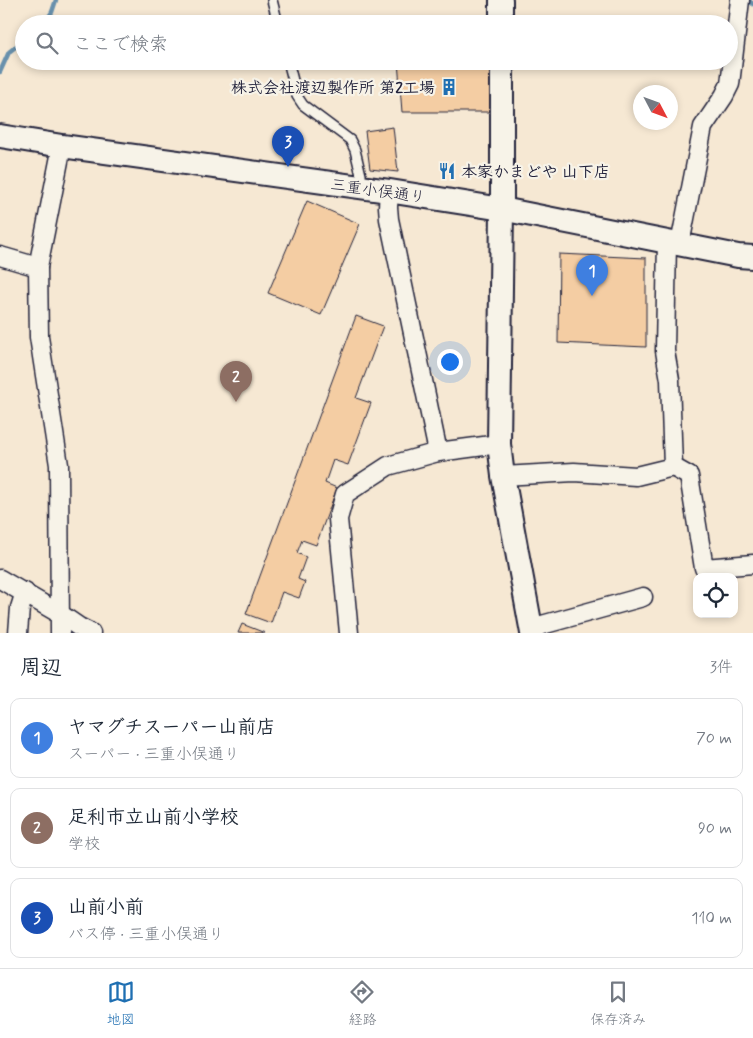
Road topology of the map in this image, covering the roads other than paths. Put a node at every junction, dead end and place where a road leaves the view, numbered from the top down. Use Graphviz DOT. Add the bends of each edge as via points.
graph roads {
  1 [pos="272,0"];
  2 [pos="501,0"];
  3 [pos="740,0"];
  4 [pos="276,15"];
  5 [pos="501,15"];
  6 [pos="738,17"];
  7 [pos="290,70"];
  8 [pos="502,70"];
  9 [pos="732,70"];
  10 [pos="0,136"];
  11 [pos="62,146"];
  12 [pos="361,187"];
  13 [pos="389,191"];
  14 [pos="502,209"];
  15 [pos="673,242"];
  16 [pos="0,256"];
  17 [pos="748,260"];
  18 [pos="38,266"];
  19 [pos="499,444"];
  20 [pos="438,452"];
  21 [pos="673,467"];
  22 [pos="503,476"];
  23 [pos="753,564"];
  24 [pos="0,578"];
  25 [pos="25,592"];
  26 [pos="643,597"];
  27 [pos="60,614"];
  28 [pos="532,631"];
  29 [pos="18,633"];
  30 [pos="60,633"];
  31 [pos="91,633"];
  32 [pos="349,633"];
  1 -- 4 [label="lane"];
  2 -- 5 [label="street"];
  3 -- 6 [label="street"];
  7 -- 12 [label="lane" via="296,96 350,140 361,175"];
  8 -- 14 [label="street"];
  9 -- 15 [label="street" via="724,96 703,127"];
  10 -- 11 [label="street, 三重小俣通り"];
  11 -- 12 [label="street, 三重小俣通り"];
  11 -- 18 [label="street"];
  12 -- 13 [label="street, 三重小俣通り"];
  13 -- 14 [label="street, 三重小俣通り"];
  13 -- 20 [label="street" via="389,219"];
  14 -- 15 [label="street, 三重小俣通り"];
  14 -- 19 [label="street"];
  15 -- 17 [label="street, 三重小俣通り"];
  15 -- 21 [label="street" via="664,351 670,380"];
  16 -- 18 [label="street"];
  18 -- 27 [label="street" via="39,337 59,466"];
  19 -- 20 [label="street"];
  19 -- 22 [label="street"];
  20 -- 32 [label="street" via="388,466 345,494 338,519"];
  21 -- 22 [label="street" via="636,476 574,472"];
  21 -- 23 [label="street" via="690,476 704,568"];
  22 -- 28 [label="street"];
  24 -- 25 [label="street"];
  25 -- 27 [label="street"];
  25 -- 29 [label="street"];
  26 -- 28 [label="street"];
  27 -- 30 [label="street"];
  27 -- 31 [label="street"];
}
